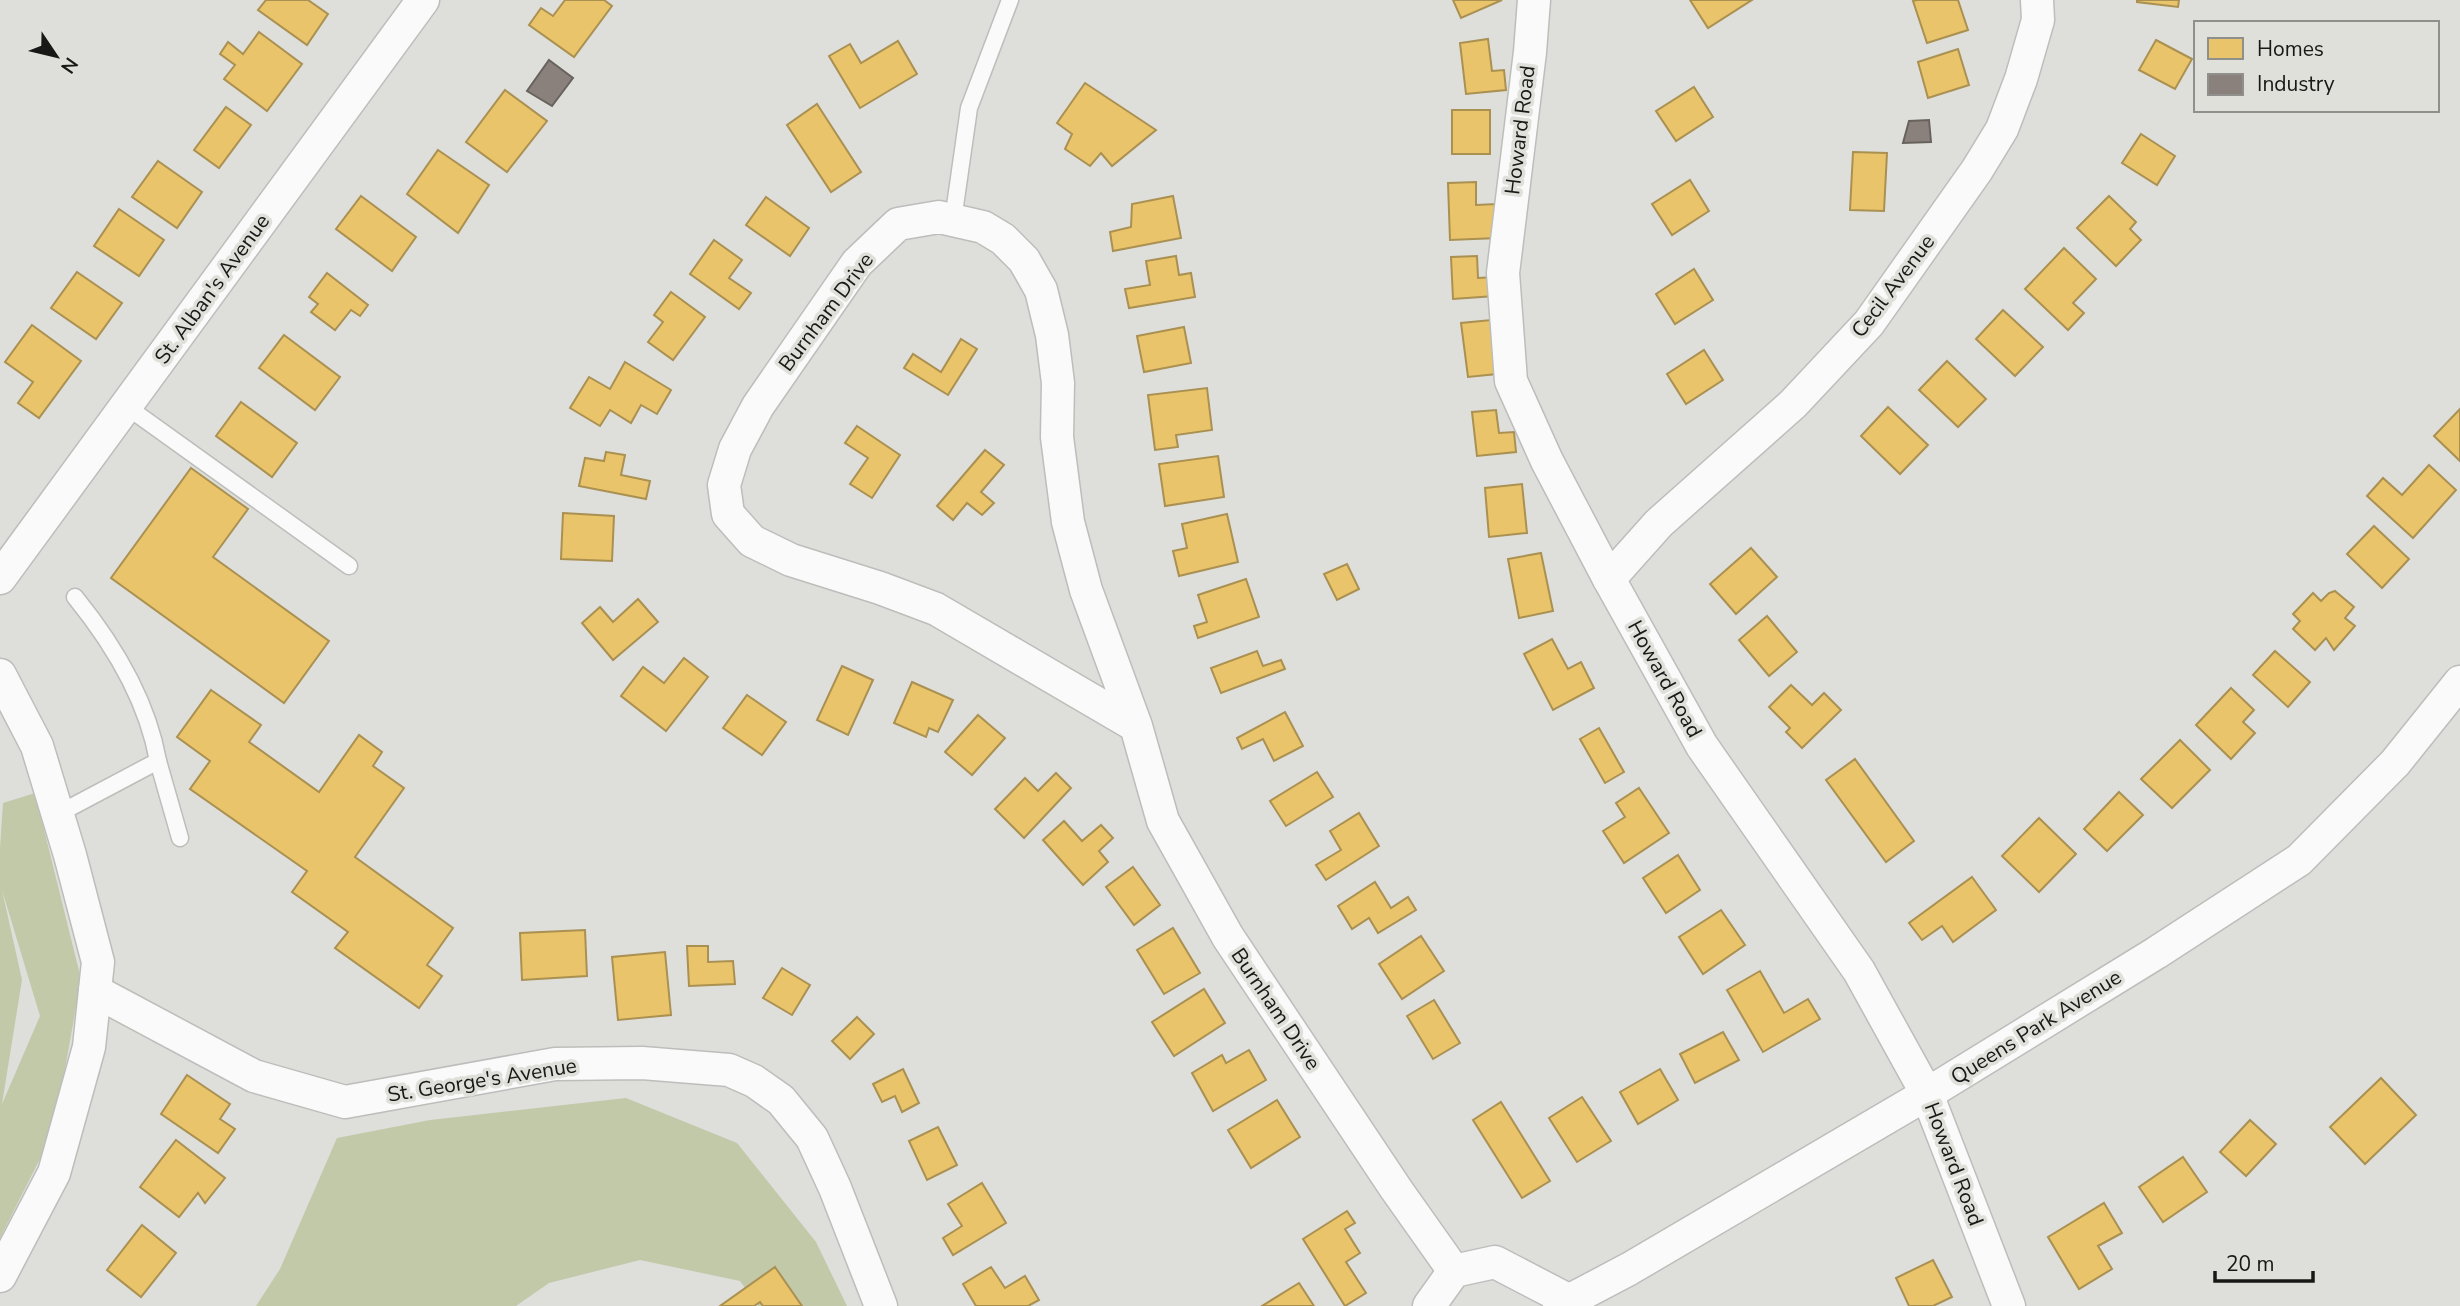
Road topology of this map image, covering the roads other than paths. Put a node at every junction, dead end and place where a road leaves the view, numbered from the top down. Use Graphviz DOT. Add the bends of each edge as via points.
graph roads {
  1 [pos="423,0"];
  2 [pos="1010,0"];
  3 [pos="1535,0"];
  4 [pos="2037,0"];
  5 [pos="953,220"];
  6 [pos="126,406"];
  7 [pos="349,566"];
  8 [pos="0,578"];
  9 [pos="1609,579"];
  10 [pos="75,597"];
  11 [pos="0,675"];
  12 [pos="2460,682"];
  13 [pos="1136,726"];
  14 [pos="158,761"];
  15 [pos="58,814"];
  16 [pos="180,838"];
  17 [pos="95,991"];
  18 [pos="1927,1094"];
  19 [pos="1454,1271"];
  20 [pos="0,1276"];
  21 [pos="1564,1303"];
  22 [pos="881,1306"];
  23 [pos="1429,1306"];
  24 [pos="2008,1306"];
  1 -- 6 [label="street, St. Alban's Avenue"];
  2 -- 5 [label="lane" via="969,108"];
  3 -- 9 [label="street, Howard Road" via="1503,273 1511,381"];
  4 -- 9 [label="street, Cecil Avenue" via="2038,20 2002,128 1870,323 1793,404 1659,523"];
  5 -- 13 [label="street, Burnham Drive" via="983,227 1003,239 1024,260 1041,290 1054,347 1068,522 1086,590"];
  5 -- 13 [label="street, Burnham Drive" via="939,217 898,224 857,263 758,406 735,449 724,485 728,514 752,541 791,560 936,608"];
  6 -- 7 [label="lane"];
  6 -- 8 [label="street, St. Alban's Avenue"];
  9 -- 18 [label="street, Howard Road" via="1702,746 1859,971"];
  10 -- 14 [label="lane" via="103,632 129,678 153,735"];
  11 -- 15 [label="street" via="37,746"];
  12 -- 18 [label="street, Queens Park Avenue" via="2395,763 2299,860"];
  13 -- 19 [label="street, Burnham Drive" via="1163,821 1228,937"];
  14 -- 15 [label="lane"];
  14 -- 16 [label="lane"];
  15 -- 17 [label="street" via="98,962"];
  17 -- 20 [label="street" via="89,1047 54,1174"];
  17 -- 22 [label="street, St. George's Avenue" via="254,1076 345,1102 555,1064 642,1063 729,1070 781,1100 812,1139"];
  18 -- 21 [label="street, Queens Park Avenue"];
  18 -- 24 [label="street, Howard Road"];
  19 -- 21 [label="street" via="1495,1262"];
  19 -- 23 [label="street"];
}
